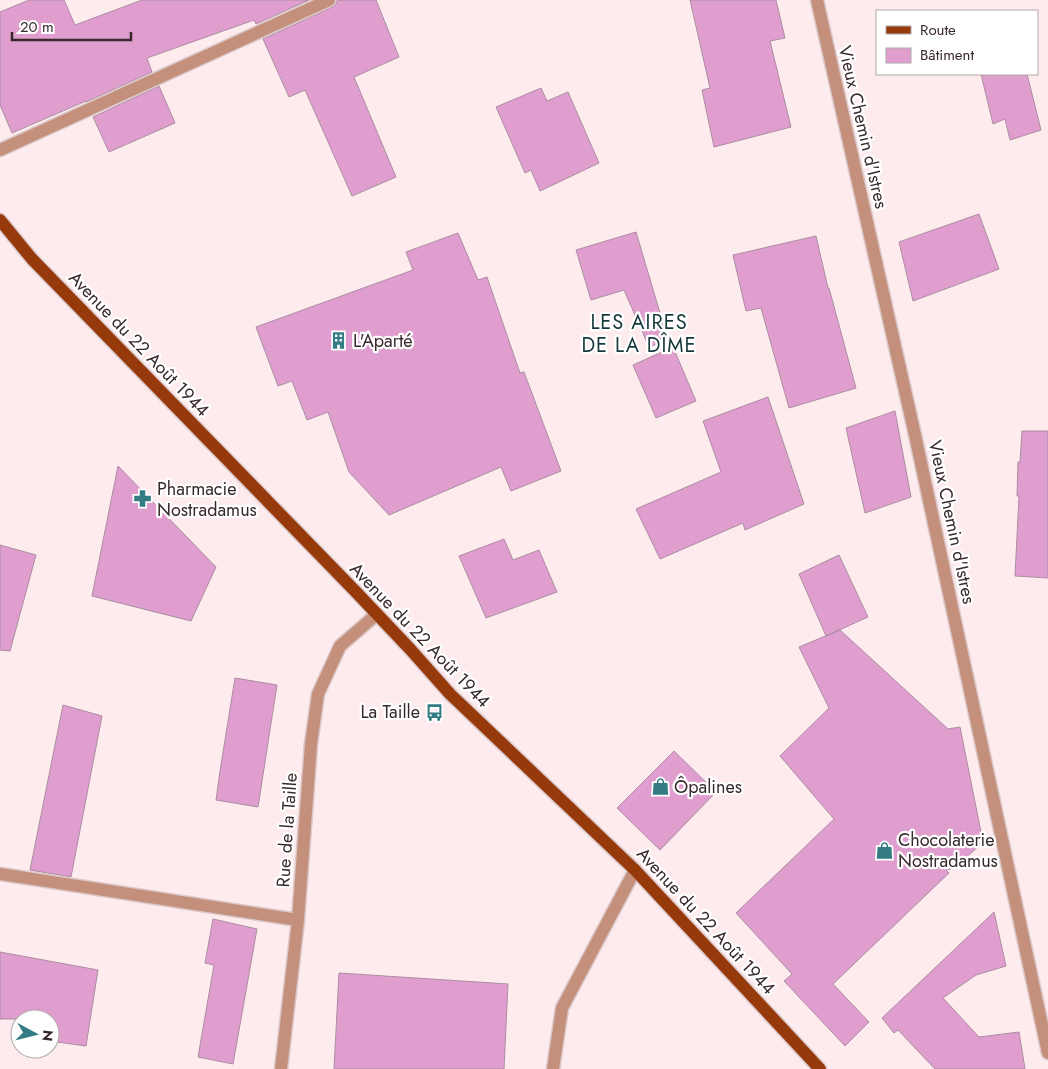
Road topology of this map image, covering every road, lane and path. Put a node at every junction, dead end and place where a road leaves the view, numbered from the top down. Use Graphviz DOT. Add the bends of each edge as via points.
graph roads {
  1 [pos="329,0"];
  2 [pos="817,0"];
  3 [pos="0,150"];
  4 [pos="0,220"];
  5 [pos="377,614"];
  6 [pos="636,870"];
  7 [pos="0,874"];
  8 [pos="298,920"];
  9 [pos="1048,1053"];
  10 [pos="281,1069"];
  11 [pos="553,1069"];
  12 [pos="820,1069"];
  1 -- 3 [label="street"];
  2 -- 9 [label="street, Vieux Chemin d'Istres"];
  4 -- 5 [label="main road, Avenue du 22 Août 1944" via="32,259"];
  5 -- 6 [label="main road, Avenue du 22 Août 1944" via="450,694"];
  5 -- 8 [label="street, Rue de la Taille" via="340,646 318,694 311,744"];
  6 -- 11 [label="street" via="562,1008"];
  6 -- 12 [label="main road, Avenue du 22 Août 1944"];
  7 -- 8 [label="street"];
  8 -- 10 [label="street, Rue de la Taille"];
}
